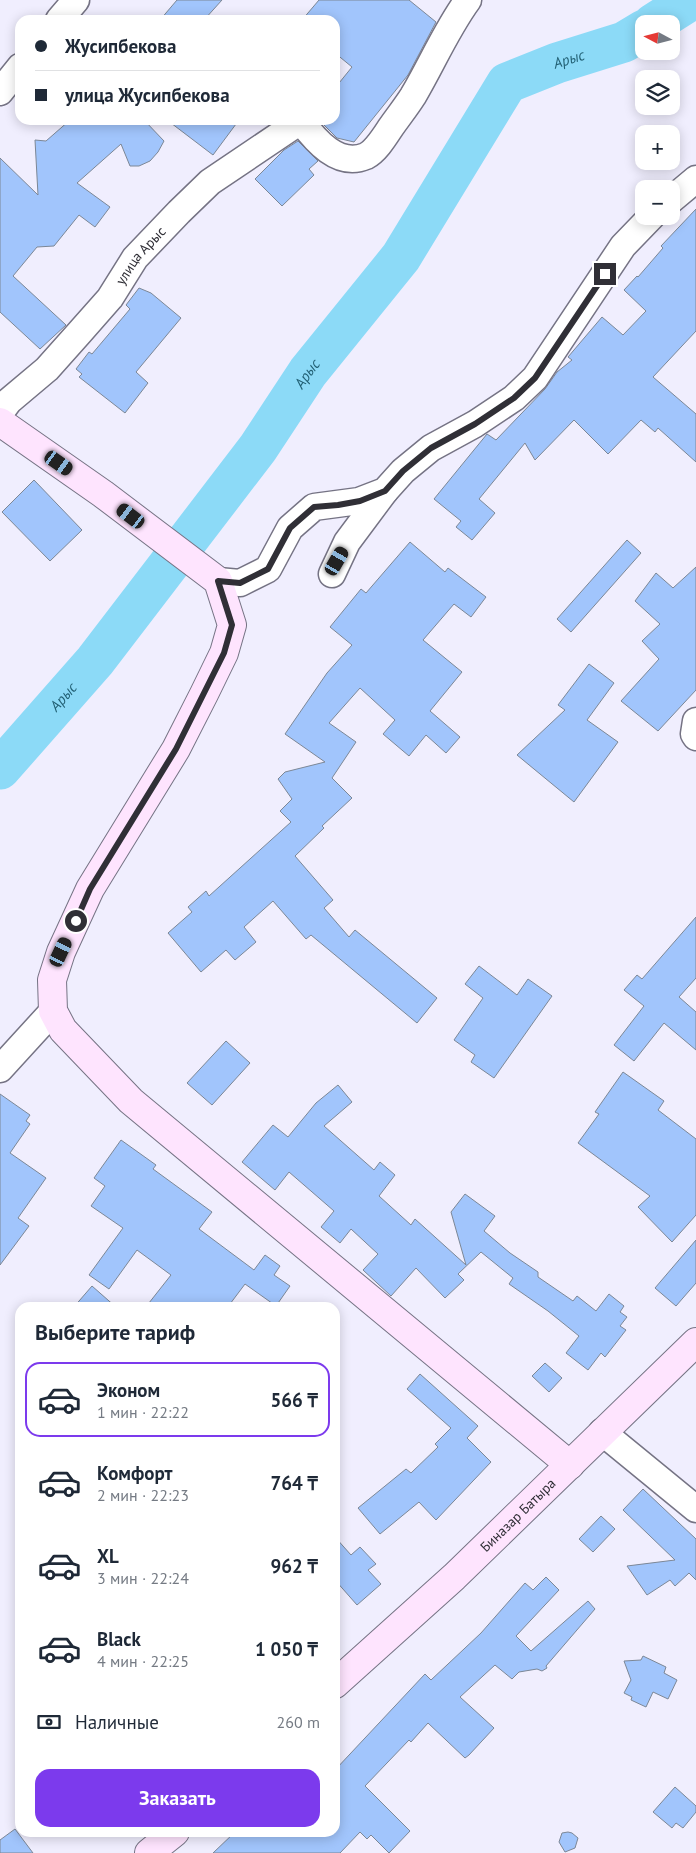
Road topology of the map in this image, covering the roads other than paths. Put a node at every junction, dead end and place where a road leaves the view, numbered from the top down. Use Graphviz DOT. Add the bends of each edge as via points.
graph roads {
  1 [pos="76,0"];
  2 [pos="468,0"];
  3 [pos="63,15"];
  4 [pos="15,73"];
  5 [pos="0,92"];
  6 [pos="295,125"];
  7 [pos="305,125"];
  8 [pos="696,179"];
  9 [pos="680,192"];
  10 [pos="643,225"];
  11 [pos="0,413"];
  12 [pos="0,422"];
  13 [pos="385,491"];
  14 [pos="332,574"];
  15 [pos="218,581"];
  16 [pos="696,721"];
  17 [pos="696,737"];
  18 [pos="53,1012"];
  19 [pos="0,1070"];
  20 [pos="696,1342"];
  21 [pos="602,1432"];
  22 [pos="570,1465"];
  23 [pos="696,1509"];
  24 [pos="340,1680"];
  25 [pos="168,1837"];
  26 [pos="149,1853"];
  1 -- 3 [label="street"];
  2 -- 7 [label="street" via="412,97 381,141 366,156 338,157 312,136"];
  4 -- 5 [label="street"];
  6 -- 11 [label="street, улица Арыс" via="210,182 178,212 135,258 110,298 74,339"];
  8 -- 9 [label="street"];
  10 -- 13 [label="street" via="623,246 535,378 514,398 431,448"];
  12 -- 15 [label="street"];
  13 -- 14 [label="street" via="347,542"];
  13 -- 15 [label="street" via="360,501 314,507 290,528 268,569 240,583"];
  15 -- 18 [label="street" via="232,625 224,653 176,749 90,889 52,980"];
  16 -- 17 [label="street"];
  18 -- 19 [label="street"];
  18 -- 22 [label="street" via="63,1030 131,1101"];
  20 -- 21 [label="street, Биназар Батыра"];
  21 -- 22 [label="street, Биназар Батыра"];
  21 -- 23 [label="street"];
  22 -- 24 [label="street, Биназар Батыра" via="454,1577"];
  25 -- 26 [label="street"];
}
